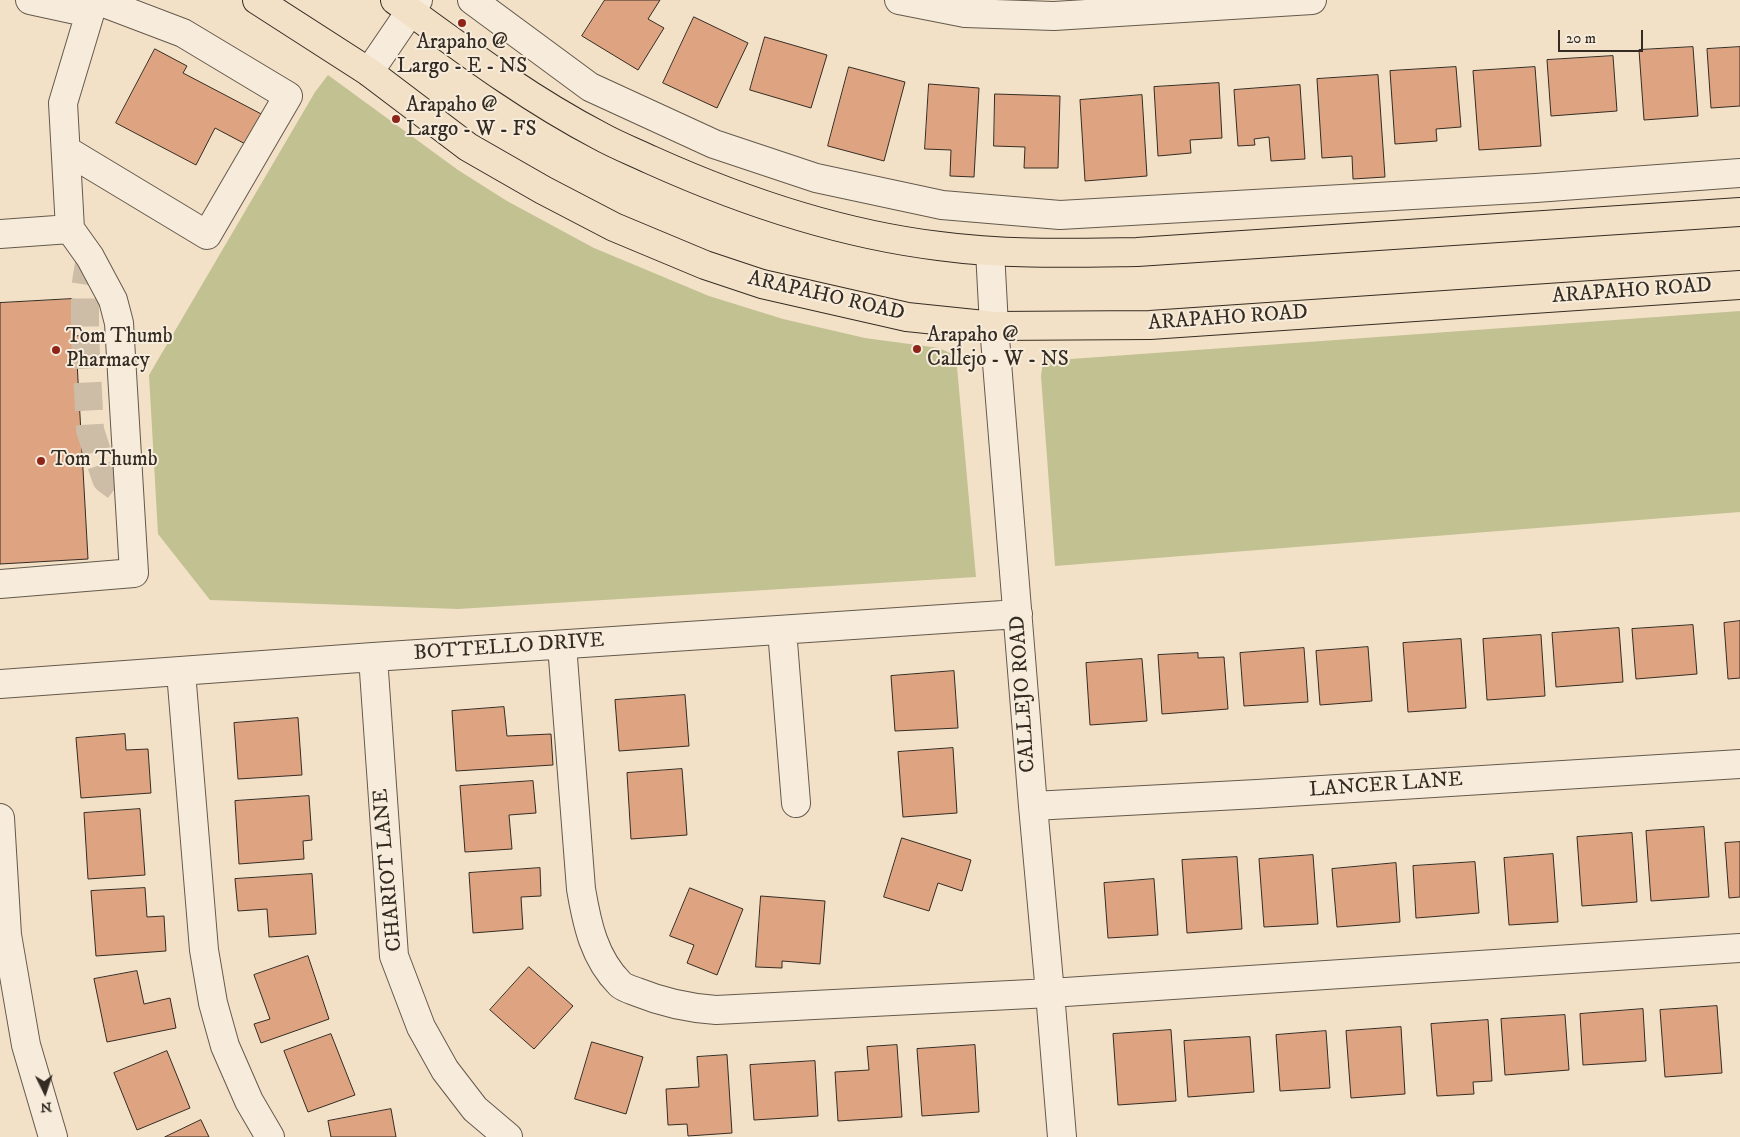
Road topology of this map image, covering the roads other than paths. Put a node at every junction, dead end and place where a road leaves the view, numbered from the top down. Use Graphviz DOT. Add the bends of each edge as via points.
graph roads {
  1 [pos="30,0"];
  2 [pos="257,0"];
  3 [pos="472,0"];
  4 [pos="899,0"];
  5 [pos="1312,0"];
  6 [pos="94,4"];
  7 [pos="408,4"];
  8 [pos="369,72"];
  9 [pos="66,150"];
  10 [pos="1740,173"];
  11 [pos="1740,212"];
  12 [pos="70,229"];
  13 [pos="0,234"];
  14 [pos="990,251"];
  15 [pos="1740,285"];
  16 [pos="994,326"];
  17 [pos="0,584"];
  18 [pos="1018,614"];
  19 [pos="782,630"];
  20 [pos="562,645"];
  21 [pos="373,657"];
  22 [pos="181,672"];
  23 [pos="0,684"];
  24 [pos="1740,764"];
  25 [pos="796,803"];
  26 [pos="1032,806"];
  27 [pos="0,818"];
  28 [pos="1740,948"];
  29 [pos="1050,993"];
  30 [pos="53,1137"];
  31 [pos="270,1137"];
  32 [pos="508,1137"];
  33 [pos="1062,1137"];
  1 -- 6 [label="street"];
  2 -- 8 [label="main road, ARAPAHO ROAD"];
  3 -- 10 [label="street" via="590,87 714,144 816,178 942,205 1060,215 1527,189"];
  4 -- 5 [label="street" via="965,13 1054,16"];
  6 -- 9 [label="street" via="63,103"];
  6 -- 9 [label="street" via="183,33 288,96 207,235"];
  7 -- 8 [label="street"];
  7 -- 14 [label="main road" via="502,77 549,107 600,137 700,182 827,224 894,239"];
  8 -- 16 [label="main road, ARAPAHO ROAD" via="477,152 614,227 704,265 762,284 897,315"];
  9 -- 12 [label="street"];
  11 -- 14 [label="main road" via="1136,252"];
  12 -- 13 [label="street"];
  12 -- 17 [label="street" via="90,257 113,300 119,323 134,573"];
  14 -- 16 [label="street, CALLEJO ROAD"];
  15 -- 16 [label="main road, ARAPAHO ROAD" via="1150,325"];
  16 -- 18 [label="street, CALLEJO ROAD"];
  18 -- 19 [label="street, BOTTELLO DRIVE"];
  18 -- 26 [label="street, CALLEJO ROAD"];
  19 -- 20 [label="street, BOTTELLO DRIVE"];
  19 -- 25 [label="street"];
  20 -- 21 [label="street, BOTTELLO DRIVE"];
  20 -- 29 [label="street" via="586,920 594,945 621,986 686,1008 716,1010"];
  21 -- 22 [label="street, BOTTELLO DRIVE"];
  21 -- 32 [label="street, CHARIOT LANE" via="394,956 421,1027 445,1070 475,1109"];
  22 -- 23 [label="street, BOTTELLO DRIVE"];
  22 -- 31 [label="street" via="204,950 213,1003 225,1046 249,1101"];
  24 -- 26 [label="street, LANCER LANE"];
  26 -- 29 [label="street, CALLEJO ROAD"];
  27 -- 30 [label="street" via="9,944 26,1046"];
  28 -- 29 [label="street"];
  29 -- 33 [label="street, CALLEJO ROAD"];
}
